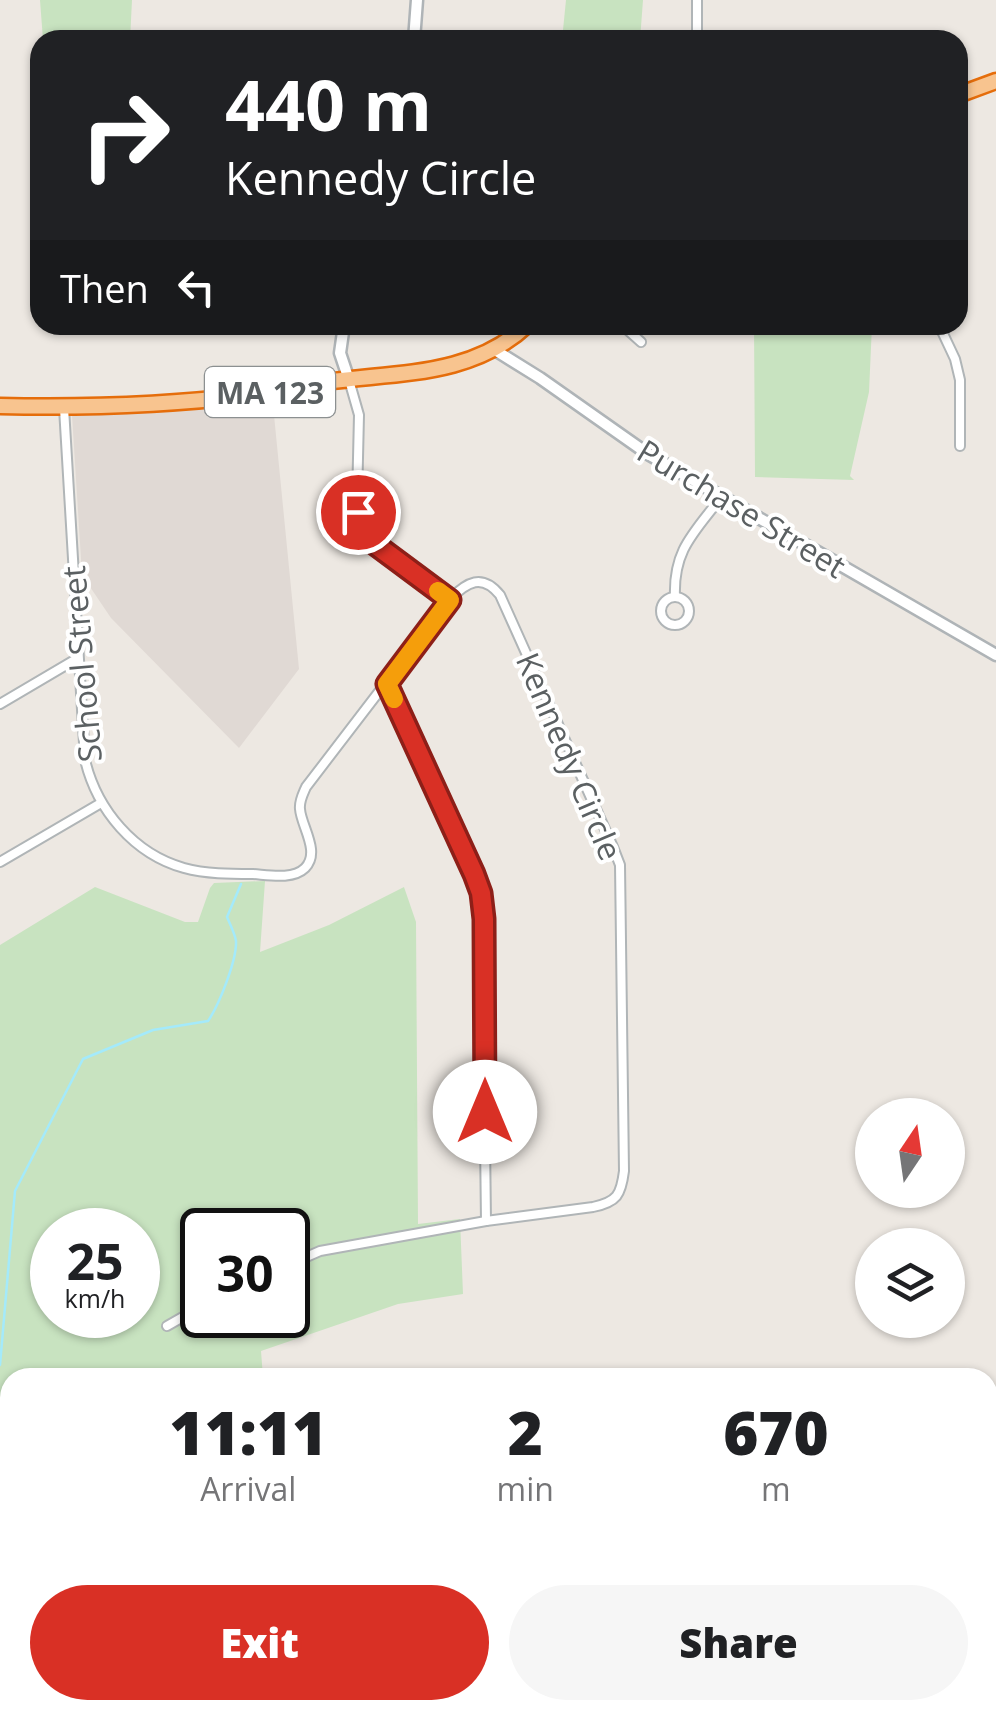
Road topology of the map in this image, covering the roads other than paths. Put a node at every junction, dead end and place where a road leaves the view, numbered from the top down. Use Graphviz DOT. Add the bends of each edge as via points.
graph roads {
  1 [pos="417,0"];
  2 [pos="697,0"];
  3 [pos="415,30"];
  4 [pos="697,30"];
  5 [pos="996,81"];
  6 [pos="968,91"];
  7 [pos="343,335"];
  8 [pos="515,335"];
  9 [pos="633,335"];
  10 [pos="944,335"];
  11 [pos="641,342"];
  12 [pos="495,350"];
  13 [pos="350,380"];
  14 [pos="0,406"];
  15 [pos="64,408"];
  16 [pos="960,446"];
  17 [pos="722,496"];
  18 [pos="675,597"];
  19 [pos="450,600"];
  20 [pos="996,654"];
  21 [pos="78,658"];
  22 [pos="387,684"];
  23 [pos="0,704"];
  24 [pos="101,803"];
  25 [pos="0,862"];
  26 [pos="486,1221"];
  27 [pos="310,1256"];
  28 [pos="180,1319"];
  29 [pos="168,1326"];
  1 -- 3 [label="street"];
  2 -- 4 [label="street"];
  5 -- 6 [label="highway"];
  7 -- 13 [label="street" via="340,353"];
  8 -- 12 [label="highway, MA 123"];
  9 -- 11 [label="street"];
  10 -- 16 [label="street" via="960,380"];
  12 -- 13 [label="highway, MA 123" via="445,368"];
  12 -- 17 [label="street, Purchase Street"];
  13 -- 15 [label="highway, MA 123" via="186,402"];
  13 -- 19 [label="street" via="359,415 362,528"];
  14 -- 15 [label="highway, MA 123"];
  15 -- 21 [label="street, School Street"];
  17 -- 18 [label="street" via="684,545"];
  17 -- 20 [label="street, Purchase Street"];
  19 -- 22 [label="street"];
  19 -- 26 [label="street, Kennedy Circle" via="476,582 500,595 614,846 620,873 620,1191 606,1204"];
  21 -- 23 [label="street"];
  21 -- 24 [label="street, School Street" via="86,760"];
  22 -- 24 [label="street, School Street" via="302,798 310,842 301,871 220,874 182,868 139,845"];
  22 -- 26 [label="street" via="482,900"];
  24 -- 25 [label="street"];
  26 -- 27 [label="street, Kennedy Circle"];
  28 -- 29 [label="street"];
}
